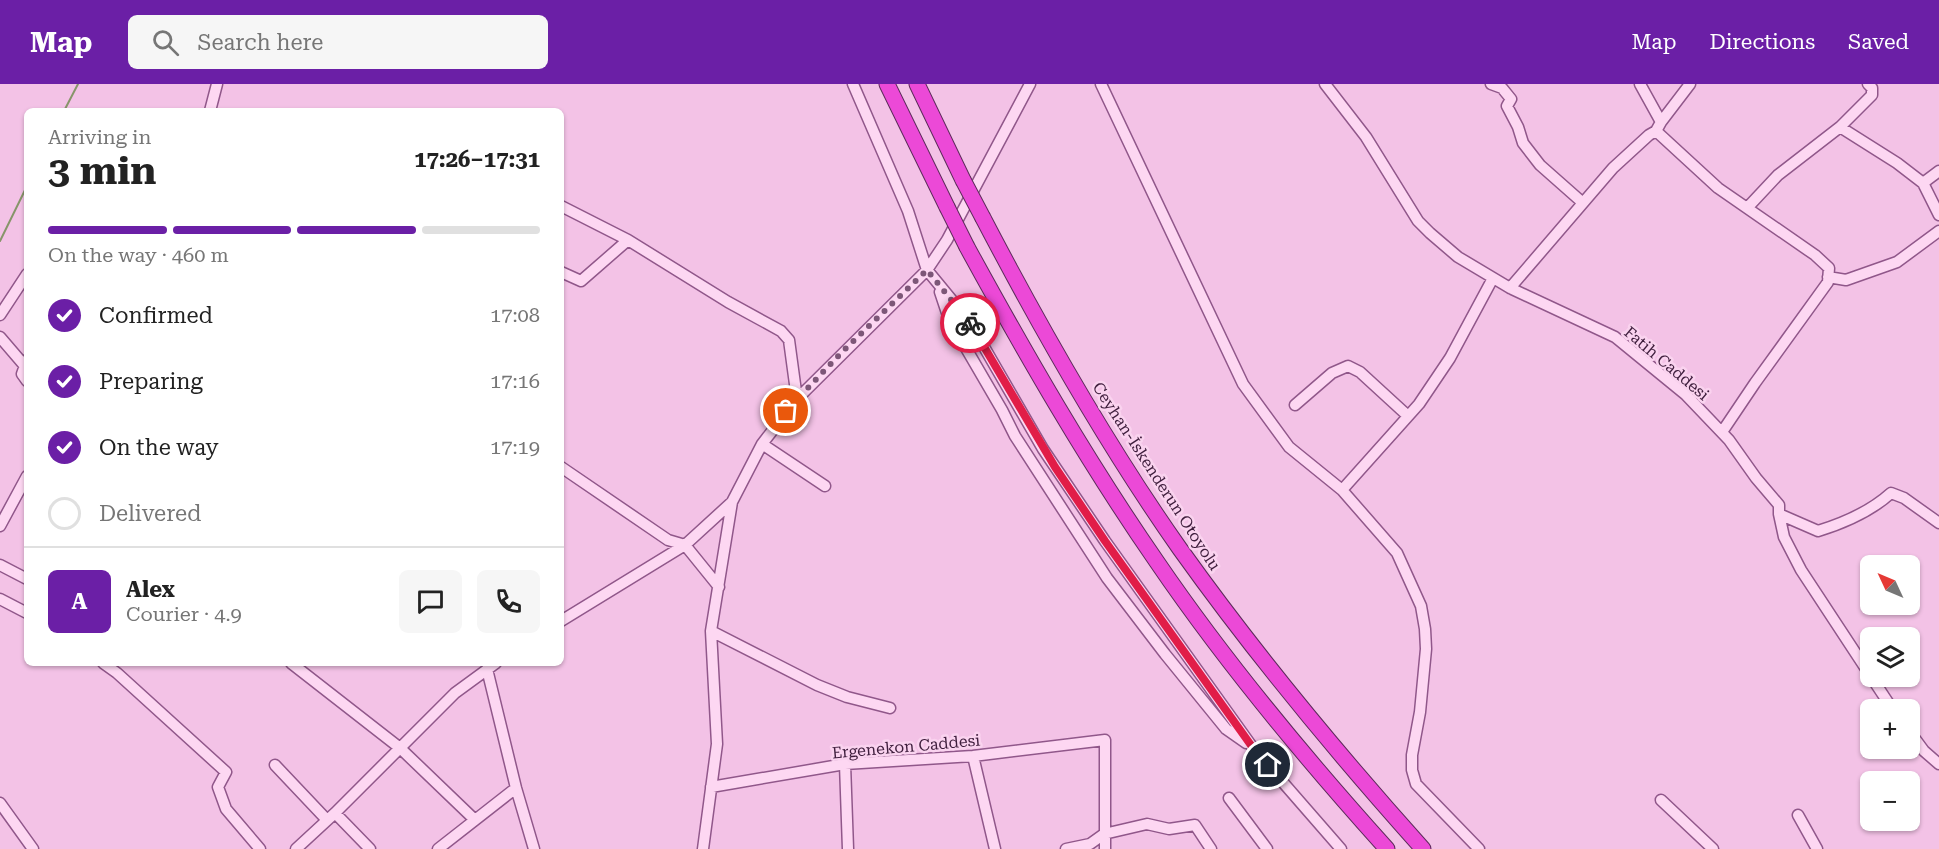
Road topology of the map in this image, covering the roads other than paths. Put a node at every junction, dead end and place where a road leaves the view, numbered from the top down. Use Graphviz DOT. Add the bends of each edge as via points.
graph roads {
  1 [pos="217,84"];
  2 [pos="853,84"];
  3 [pos="887,84"];
  4 [pos="917,84"];
  5 [pos="1030,84"];
  6 [pos="1101,84"];
  7 [pos="1325,84"];
  8 [pos="1491,84"];
  9 [pos="1640,84"];
  10 [pos="1690,84"];
  11 [pos="1868,84"];
  12 [pos="211,108"];
  13 [pos="1658,127"];
  14 [pos="1840,127"];
  15 [pos="1939,171"];
  16 [pos="1923,183"];
  17 [pos="1583,203"];
  18 [pos="1748,207"];
  19 [pos="564,208"];
  20 [pos="1939,215"];
  21 [pos="1939,231"];
  22 [pos="628,240"];
  23 [pos="927,270"];
  24 [pos="564,273"];
  25 [pos="1828,277"];
  26 [pos="1493,278"];
  27 [pos="24,279"];
  28 [pos="937,283"];
  29 [pos="1510,288"];
  30 [pos="0,315"];
  31 [pos="0,337"];
  32 [pos="24,360"];
  33 [pos="797,399"];
  34 [pos="1295,405"];
  35 [pos="1408,417"];
  36 [pos="1722,432"];
  37 [pos="762,444"];
  38 [pos="564,469"];
  39 [pos="24,482"];
  40 [pos="825,486"];
  41 [pos="1342,490"];
  42 [pos="732,502"];
  43 [pos="1779,514"];
  44 [pos="1939,523"];
  45 [pos="0,526"];
  46 [pos="685,545"];
  47 [pos="0,565"];
  48 [pos="24,577"];
  49 [pos="719,587"];
  50 [pos="0,599"];
  51 [pos="24,612"];
  52 [pos="564,619"];
  53 [pos="711,631"];
  54 [pos="108,666"];
  55 [pos="295,666"];
  56 [pos="491,666"];
  57 [pos="1886,699"];
  58 [pos="890,708"];
  59 [pos="1920,746"];
  60 [pos="400,748"];
  61 [pos="1253,748"];
  62 [pos="973,756"];
  63 [pos="845,764"];
  64 [pos="1939,764"];
  65 [pos="275,765"];
  66 [pos="711,787"];
  67 [pos="516,788"];
  68 [pos="1229,798"];
  69 [pos="1661,800"];
  70 [pos="0,803"];
  71 [pos="1798,815"];
  72 [pos="331,817"];
  73 [pos="475,820"];
  74 [pos="1104,834"];
  75 [pos="33,849"];
  76 [pos="260,849"];
  77 [pos="296,849"];
  78 [pos="370,849"];
  79 [pos="438,849"];
  80 [pos="534,849"];
  81 [pos="703,849"];
  82 [pos="848,849"];
  83 [pos="994,849"];
  84 [pos="1066,849"];
  85 [pos="1105,849"];
  86 [pos="1211,849"];
  87 [pos="1268,849"];
  88 [pos="1341,849"];
  89 [pos="1387,849"];
  90 [pos="1423,849"];
  91 [pos="1479,849"];
  92 [pos="1713,849"];
  93 [pos="1817,849"];
  1 -- 12 [label="street"];
  2 -- 23 [label="street" via="908,210"];
  3 -- 89 [label="highway, bridge" via="968,247 1042,382 1103,481 1221,650 1292,740"];
  4 -- 90 [label="highway, Ceyhan-İskenderun Otoyolu, bridge" via="1026,301 1179,548 1312,723"];
  5 -- 23 [label="street"];
  6 -- 41 [label="street" via="1243,384 1289,447"];
  7 -- 26 [label="street, Fatih Caddesi" via="1366,137 1418,221 1458,257"];
  8 -- 17 [label="street" via="1502,88 1511,99 1507,106 1523,143 1540,165"];
  9 -- 13 [label="street"];
  10 -- 13 [label="street"];
  11 -- 14 [label="street" via="1872,95"];
  13 -- 17 [label="street" via="1613,168"];
  13 -- 18 [label="street" via="1718,188"];
  14 -- 16 [label="street"];
  14 -- 18 [label="street" via="1778,174"];
  15 -- 16 [label="street"];
  16 -- 20 [label="street"];
  17 -- 29 [label="street"];
  18 -- 25 [label="street" via="1815,255 1828,268"];
  19 -- 22 [label="street"];
  21 -- 25 [label="street" via="1897,262 1846,280"];
  22 -- 24 [label="street" via="581,281"];
  22 -- 33 [label="street" via="728,303 781,331 789,340"];
  23 -- 28 [label="street"];
  23 -- 33 [label="street"];
  25 -- 36 [label="street"];
  26 -- 29 [label="street, Fatih Caddesi"];
  26 -- 35 [label="street" via="1450,358"];
  27 -- 30 [label="street"];
  28 -- 61 [label="street" via="969,321 1043,449 1105,541"];
  28 -- 61 [label="street" via="949,319 1015,436 1107,578 1226,729"];
  29 -- 36 [label="street, Fatih Caddesi" via="1615,337 1686,395"];
  31 -- 32 [label="street"];
  33 -- 37 [label="street"];
  34 -- 35 [label="street" via="1332,373 1348,366 1360,372"];
  35 -- 41 [label="street"];
  36 -- 43 [label="street, Fatih Caddesi" via="1779,505"];
  37 -- 40 [label="street"];
  37 -- 42 [label="street"];
  38 -- 46 [label="street" via="668,540"];
  39 -- 45 [label="street"];
  41 -- 91 [label="street" via="1397,553 1421,606 1426,649 1412,755 1416,784"];
  42 -- 46 [label="street"];
  42 -- 49 [label="street"];
  43 -- 44 [label="street" via="1818,531 1845,523 1891,494 1904,498"];
  43 -- 57 [label="street, Fatih Caddesi" via="1784,537 1801,570"];
  46 -- 49 [label="street"];
  46 -- 52 [label="street"];
  47 -- 48 [label="street"];
  49 -- 53 [label="street"];
  50 -- 51 [label="street"];
  53 -- 58 [label="street" via="817,685"];
  53 -- 66 [label="street" via="717,744"];
  54 -- 76 [label="street" via="226,772 218,787 226,809"];
  55 -- 60 [label="street"];
  56 -- 60 [label="street" via="455,693"];
  56 -- 67 [label="street"];
  59 -- 64 [label="street"];
  60 -- 72 [label="street"];
  60 -- 73 [label="street"];
  61 -- 88 [label="street"];
  62 -- 63 [label="street, Ergenekon Caddesi"];
  62 -- 74 [label="street, Ergenekon Caddesi" via="1105,740"];
  62 -- 83 [label="street"];
  63 -- 66 [label="street, Ergenekon Caddesi"];
  63 -- 82 [label="street"];
  65 -- 72 [label="street"];
  66 -- 81 [label="street"];
  67 -- 73 [label="street"];
  67 -- 80 [label="street"];
  68 -- 87 [label="street"];
  69 -- 92 [label="street"];
  70 -- 75 [label="street"];
  71 -- 93 [label="street"];
  72 -- 77 [label="street"];
  72 -- 78 [label="street"];
  73 -- 79 [label="street"];
  74 -- 84 [label="street" via="1090,844"];
  74 -- 85 [label="street"];
  74 -- 86 [label="street" via="1147,824 1169,829 1195,825"];
}
